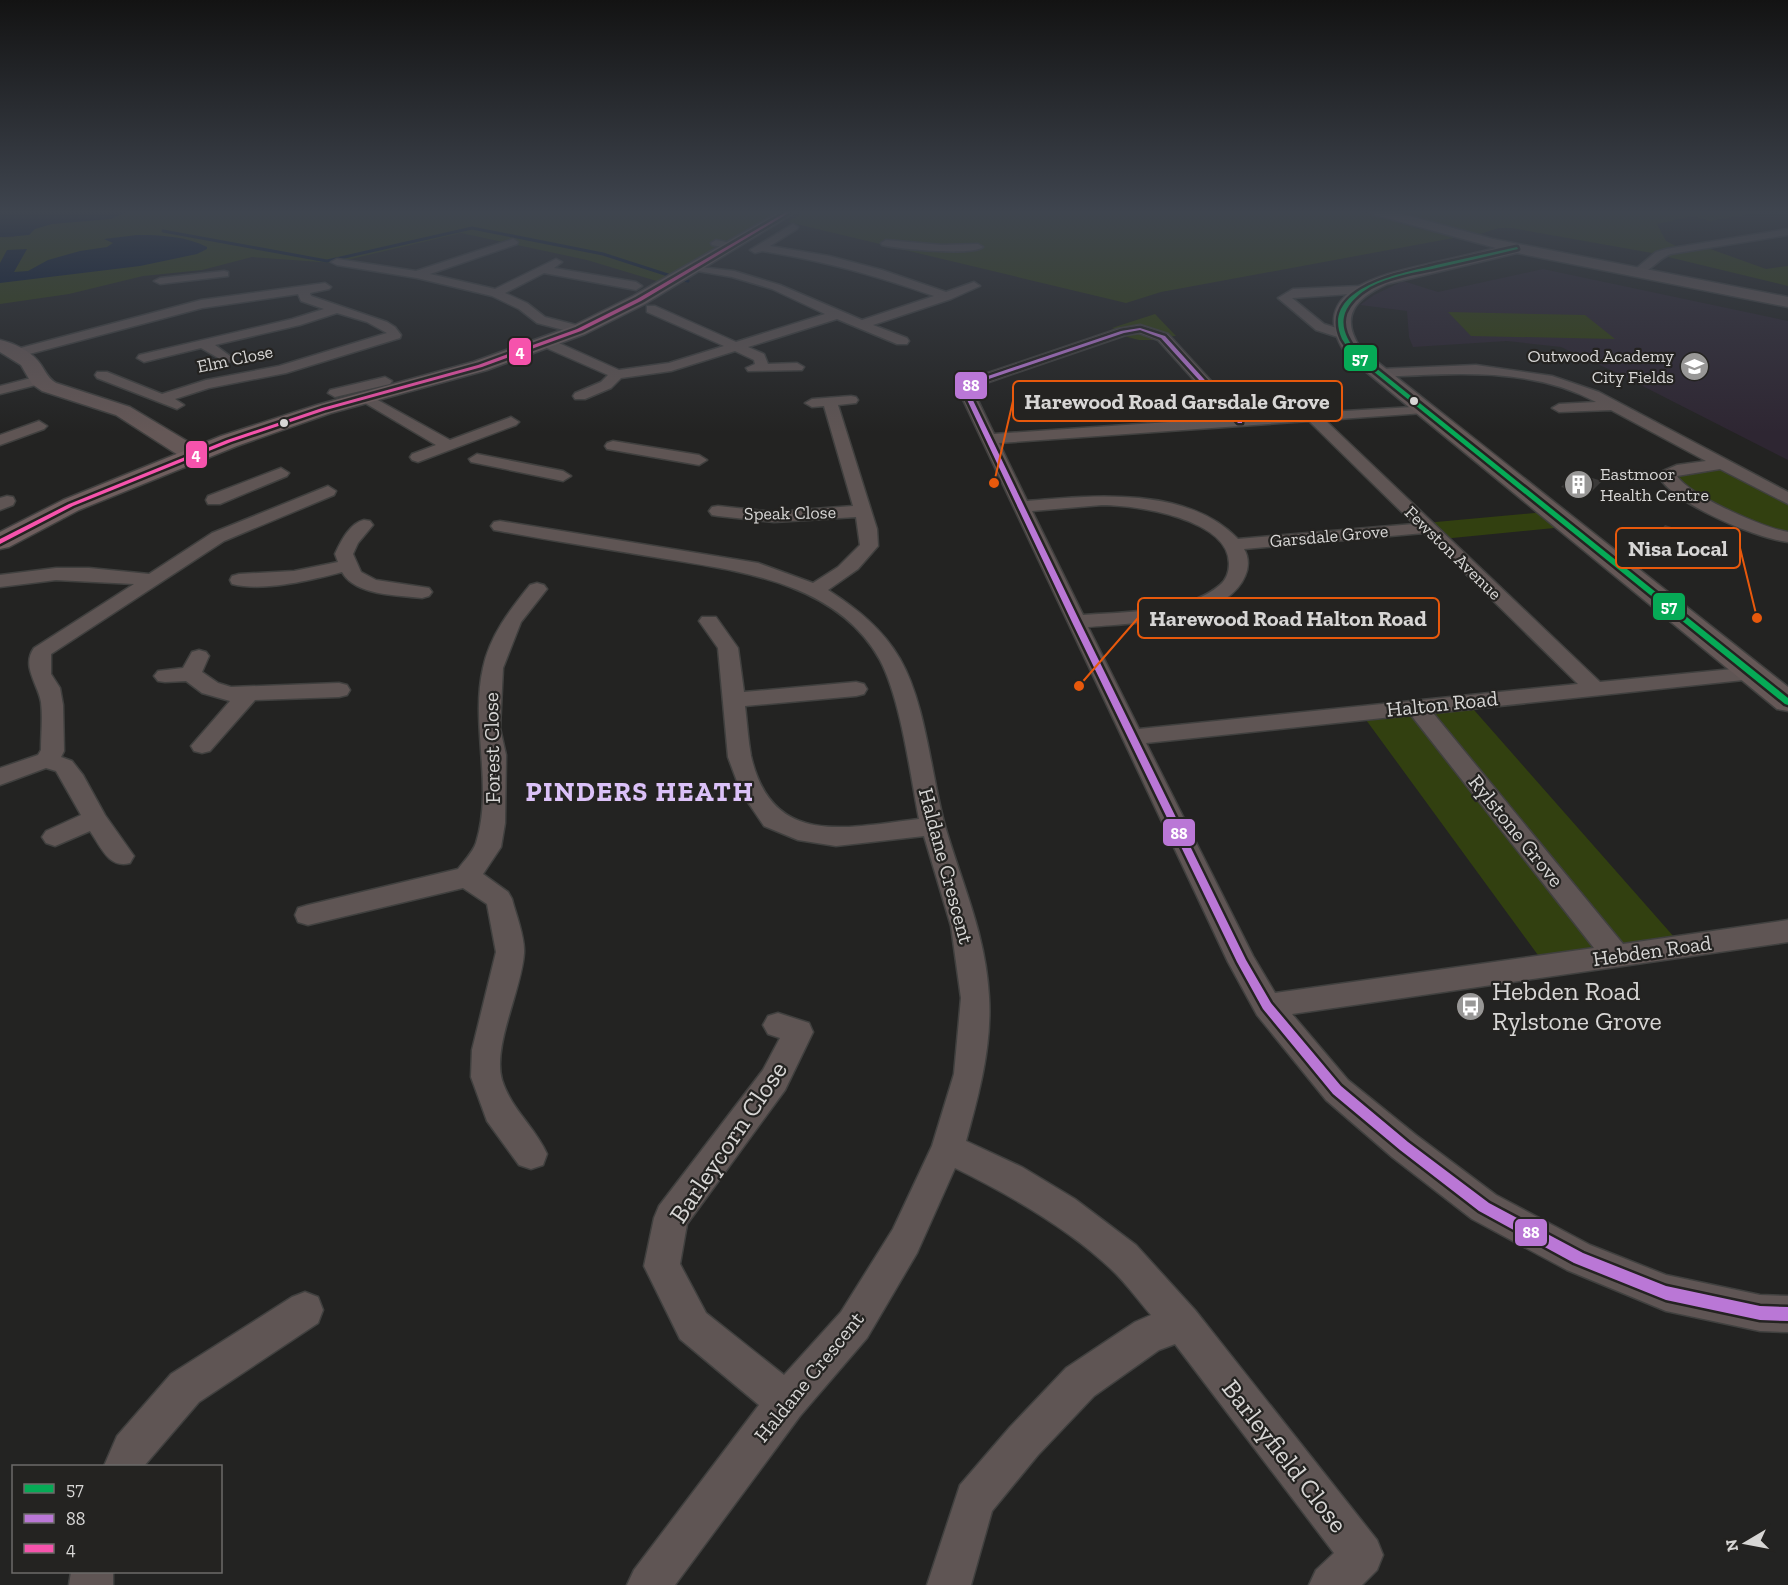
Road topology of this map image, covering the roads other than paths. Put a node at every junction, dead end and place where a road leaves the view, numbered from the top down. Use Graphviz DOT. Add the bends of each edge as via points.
graph roads {
  1 [pos="174,285"];
  2 [pos="206,285"];
  3 [pos="461,285"];
  4 [pos="512,285"];
  5 [pos="630,285"];
  6 [pos="666,285"];
  7 [pos="769,285"];
  8 [pos="915,285"];
  9 [pos="1369,285"];
  10 [pos="1703,285"];
  11 [pos="636,286"];
  12 [pos="974,286"];
  13 [pos="325,287"];
  14 [pos="303,290"];
  15 [pos="1360,290"];
  16 [pos="196,291"];
  17 [pos="496,293"];
  18 [pos="947,296"];
  19 [pos="1788,302"];
  20 [pos="336,309"];
  21 [pos="651,309"];
  22 [pos="836,315"];
  23 [pos="861,325"];
  24 [pos="579,330"];
  25 [pos="1344,335"];
  26 [pos="902,341"];
  27 [pos="202,343"];
  28 [pos="547,343"];
  29 [pos="736,346"];
  30 [pos="9,349"];
  31 [pos="144,358"];
  32 [pos="227,358"];
  33 [pos="316,359"];
  34 [pos="797,367"];
  35 [pos="1380,373"];
  36 [pos="618,374"];
  37 [pos="102,375"];
  38 [pos="39,380"];
  39 [pos="385,381"];
  40 [pos="0,390"];
  41 [pos="360,392"];
  42 [pos="335,393"];
  43 [pos="580,396"];
  44 [pos="162,399"];
  45 [pos="851,400"];
  46 [pos="830,402"];
  47 [pos="812,403"];
  48 [pos="1616,406"];
  49 [pos="182,407"];
  50 [pos="1558,408"];
  51 [pos="1424,409"];
  52 [pos="1313,417"];
  53 [pos="511,422"];
  54 [pos="1240,422"];
  55 [pos="39,426"];
  56 [pos="990,439"];
  57 [pos="0,440"];
  58 [pos="448,445"];
  59 [pos="613,446"];
  60 [pos="201,452"];
  61 [pos="418,457"];
  62 [pos="477,459"];
  63 [pos="699,460"];
  64 [pos="1721,464"];
  65 [pos="281,472"];
  66 [pos="563,476"];
  67 [pos="246,487"];
  68 [pos="328,491"];
  69 [pos="214,500"];
  70 [pos="1788,500"];
  71 [pos="1023,507"];
  72 [pos="286,508"];
  73 [pos="861,511"];
  74 [pos="717,512"];
  75 [pos="364,525"];
  76 [pos="500,526"];
  77 [pos="1426,528"];
  78 [pos="1788,537"];
  79 [pos="0,542"];
  80 [pos="1233,545"];
  81 [pos="347,566"];
  82 [pos="153,580"];
  83 [pos="239,580"];
  84 [pos="0,581"];
  85 [pos="815,590"];
  86 [pos="422,592"];
  87 [pos="539,595"];
  88 [pos="709,621"];
  89 [pos="1076,622"];
  90 [pos="1753,673"];
  91 [pos="165,676"];
  92 [pos="1594,688"];
  93 [pos="856,689"];
  94 [pos="339,690"];
  95 [pos="248,694"];
  96 [pos="735,700"];
  97 [pos="1788,702"];
  98 [pos="1416,707"];
  99 [pos="207,733"];
  100 [pos="1132,737"];
  101 [pos="46,760"];
  102 [pos="0,777"];
  103 [pos="95,819"];
  104 [pos="933,826"];
  105 [pos="55,837"];
  106 [pos="121,856"];
  107 [pos="467,877"];
  108 [pos="308,915"];
  109 [pos="1788,931"];
  110 [pos="1617,956"];
  111 [pos="1267,1006"];
  112 [pos="778,1025"];
  113 [pos="948,1148"];
  114 [pos="531,1154"];
  115 [pos="305,1310"];
  116 [pos="1788,1314"];
  117 [pos="1182,1323"];
  118 [pos="786,1402"];
  119 [pos="125,1465"];
  120 [pos="649,1585"];
  121 [pos="949,1585"];
  122 [pos="1331,1585"];
  1 -- 16 [label="street"];
  2 -- 16 [label="street"];
  3 -- 17 [label="street"];
  4 -- 17 [label="street"];
  5 -- 11 [label="street"];
  6 -- 24 [label="main road"];
  7 -- 22 [label="street"];
  8 -- 18 [label="street"];
  9 -- 15 [label="street"];
  10 -- 19 [label="street"];
  12 -- 18 [label="street"];
  13 -- 14 [label="street"];
  14 -- 16 [label="street"];
  14 -- 20 [label="street" via="305,298"];
  15 -- 25 [label="street" via="1346,305 1340,324"];
  15 -- 25 [label="street" via="1293,293 1284,298 1320,327"];
  16 -- 30 [label="street"];
  17 -- 24 [label="street" via="541,320"];
  18 -- 23 [label="street"];
  20 -- 27 [label="street"];
  20 -- 33 [label="street, Elm Close" via="391,328 395,334"];
  21 -- 29 [label="street"];
  22 -- 23 [label="street"];
  22 -- 29 [label="street"];
  23 -- 26 [label="street"];
  24 -- 28 [label="main road"];
  25 -- 35 [label="street" via="1354,353"];
  27 -- 31 [label="street"];
  27 -- 32 [label="street"];
  28 -- 36 [label="street"];
  28 -- 41 [label="main road" via="480,366"];
  29 -- 34 [label="street" via="760,358 757,368"];
  29 -- 36 [label="street" via="671,367"];
  30 -- 38 [label="street" via="33,367"];
  33 -- 41 [label="street" via="349,379"];
  33 -- 44 [label="street, Elm Close" via="206,384"];
  35 -- 48 [label="street" via="1461,368 1514,372 1573,387"];
  35 -- 51 [label="street"];
  36 -- 43 [label="street" via="606,386"];
  37 -- 44 [label="street"];
  38 -- 40 [label="street"];
  38 -- 60 [label="street" via="125,411 166,438"];
  39 -- 41 [label="street"];
  41 -- 42 [label="street"];
  41 -- 58 [label="street"];
  41 -- 60 [label="main road"];
  44 -- 49 [label="street"];
  45 -- 46 [label="street"];
  46 -- 47 [label="street"];
  46 -- 73 [label="street, Speak Close"];
  48 -- 50 [label="street"];
  48 -- 64 [label="street"];
  51 -- 52 [label="street"];
  51 -- 90 [label="street"];
  52 -- 54 [label="street"];
  52 -- 77 [label="street, Fewston Avenue"];
  53 -- 58 [label="street"];
  54 -- 56 [label="street"];
  54 -- 56 [label="street" via="1167,340 1140,329 968,386 965,392"];
  55 -- 57 [label="street"];
  56 -- 71 [label="street"];
  58 -- 61 [label="street"];
  59 -- 63 [label="street"];
  60 -- 79 [label="main road" via="71,505"];
  62 -- 66 [label="street"];
  64 -- 70 [label="street"];
  64 -- 78 [label="street" via="1677,471 1669,474 1669,480 1753,530"];
  65 -- 67 [label="street"];
  67 -- 69 [label="street"];
  67 -- 72 [label="street"];
  68 -- 72 [label="street"];
  71 -- 80 [label="street" via="1090,501 1147,504 1197,519 1215,528"];
  71 -- 89 [label="street"];
  72 -- 82 [label="street" via="218,537"];
  73 -- 74 [label="street, Speak Close" via="774,516"];
  73 -- 85 [label="street, Speak Close" via="869,546 849,569"];
  75 -- 81 [label="street" via="344,554"];
  76 -- 85 [label="street, Haldane Crescent" via="758,569"];
  77 -- 80 [label="street, Garsdale Grove"];
  77 -- 92 [label="street, Fewston Avenue"];
  80 -- 89 [label="street" via="1240,564 1235,579 1226,591 1210,600 1190,608"];
  81 -- 83 [label="street" via="283,579"];
  81 -- 86 [label="street" via="353,575 371,585"];
  82 -- 84 [label="street" via="56,574"];
  82 -- 101 [label="street" via="41,652 40,674 50,688 52,705 53,751"];
  85 -- 104 [label="street, Haldane Crescent" via="868,630 890,660 904,700"];
  87 -- 107 [label="street, Forest Close" via="511,621 493,668 489,728 494,755 493,823 488,848"];
  88 -- 96 [label="street" via="728,648"];
  89 -- 100 [label="street"];
  90 -- 92 [label="street, Halton Road"];
  90 -- 97 [label="street"];
  91 -- 95 [label="street" via="195,665 210,688"];
  92 -- 98 [label="street, Halton Road"];
  93 -- 96 [label="street"];
  94 -- 95 [label="street"];
  95 -- 99 [label="street"];
  96 -- 104 [label="street" via="740,756 753,792 773,820 798,831 836,837"];
  98 -- 100 [label="street, Halton Road"];
  98 -- 110 [label="street, Rylstone Grove"];
  100 -- 111 [label="street"];
  101 -- 102 [label="street"];
  101 -- 103 [label="street" via="64,766"];
  103 -- 105 [label="street"];
  103 -- 106 [label="street"];
  104 -- 113 [label="street, Haldane Crescent" via="965,926 975,998 969,1074"];
  107 -- 108 [label="street"];
  107 -- 114 [label="street" via="498,899 510,952 486,1050 486,1077 498,1111"];
  109 -- 110 [label="street, Hebden Road"];
  110 -- 111 [label="street, Hebden Road"];
  111 -- 116 [label="street" via="1337,1090 1484,1207 1579,1258 1666,1293 1760,1313"];
  112 -- 118 [label="street, Barleycorn Close" via="798,1032 774,1080 671,1218 662,1266 693,1326"];
  113 -- 117 [label="street, Barleyfield Close" via="1010,1178 1063,1211 1124,1257"];
  113 -- 118 [label="street, Haldane Crescent" via="904,1240 854,1324"];
  115 -- 119 [label="street" via="184,1388 131,1450"];
  117 -- 121 [label="street" via="1148,1335 1080,1383 1024,1441 975,1500"];
  117 -- 122 [label="street, Barleyfield Close" via="1362,1555"];
  118 -- 120 [label="street, Haldane Crescent"];
}
